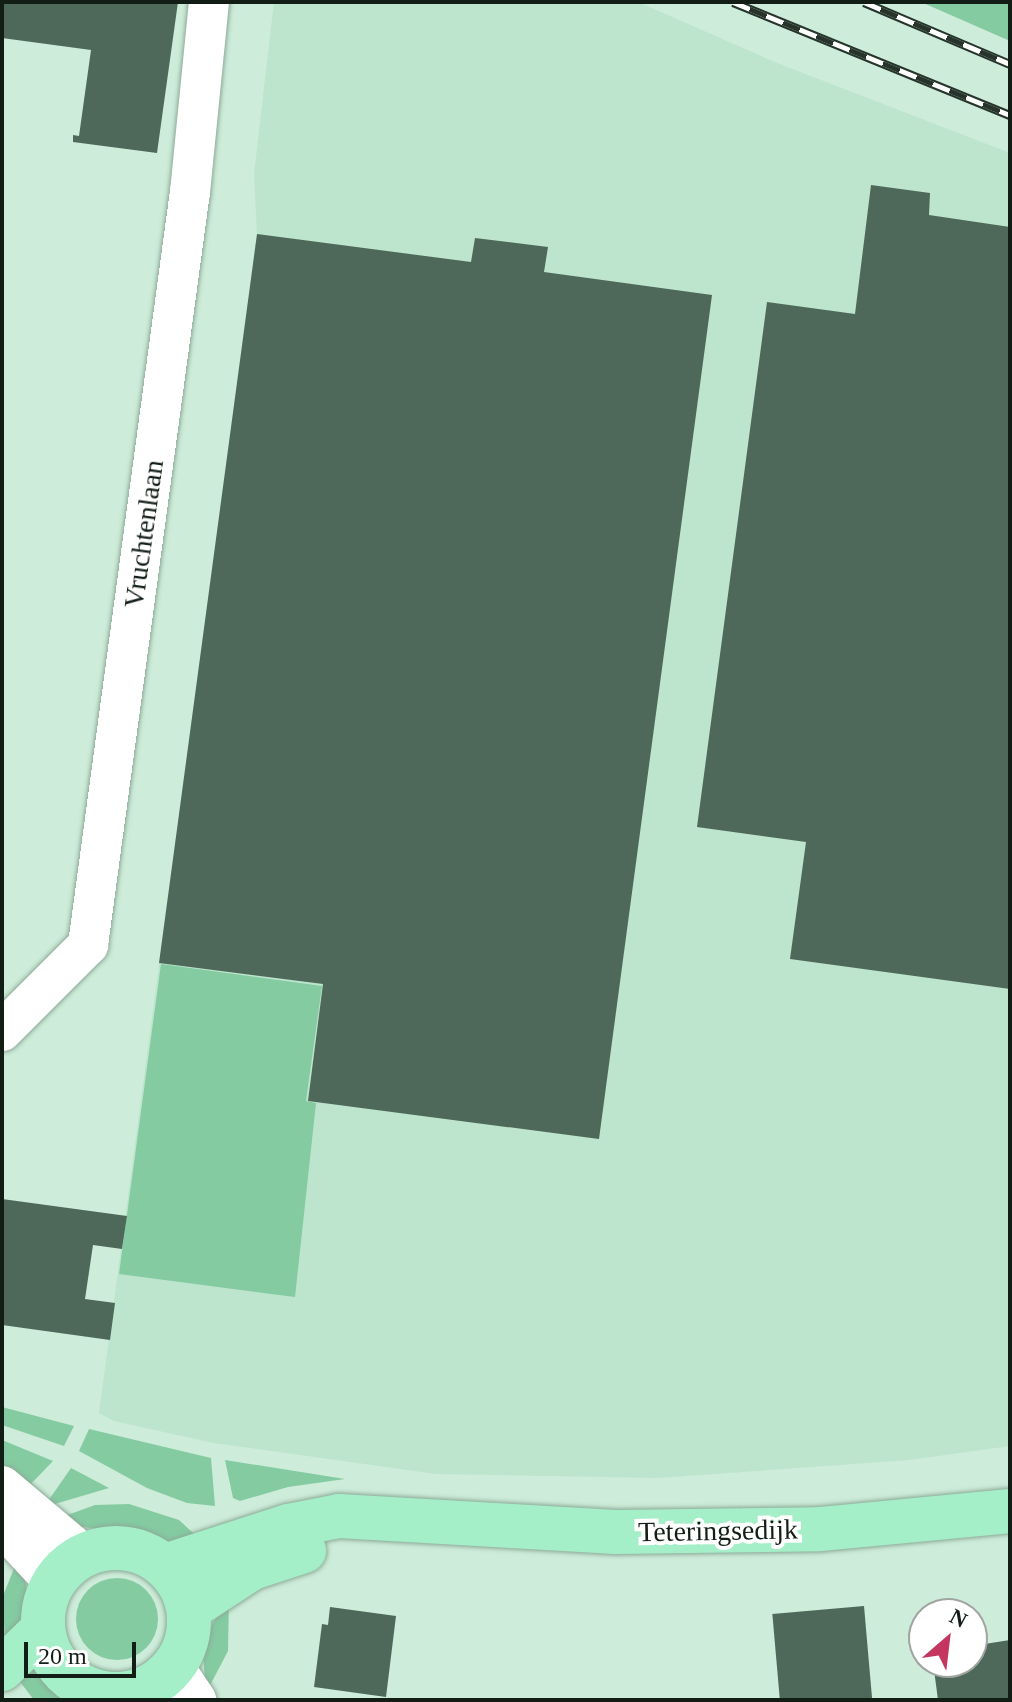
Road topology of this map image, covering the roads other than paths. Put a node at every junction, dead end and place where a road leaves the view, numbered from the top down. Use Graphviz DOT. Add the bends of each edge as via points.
graph roads {
  1 [pos="209,2"];
  2 [pos="2,1031"];
  3 [pos="2,1486"];
  4 [pos="1010,1511"];
  5 [pos="425,1522"];
  6 [pos="2,1526"];
  7 [pos="165,1566"];
  8 [pos="69,1568"];
  9 [pos="189,1609"];
  10 [pos="43,1629"];
  11 [pos="2,1669"];
  12 [pos="143,1692"];
  1 -- 2 [label="street, Vruchtenlaan" via="190,192 88,945"];
  3 -- 8 [label="street"];
  4 -- 5 [label="main road, Teteringsedijk" via="820,1529 616,1532"];
  5 -- 7 [label="main road, Teteringsedijk" via="339,1516 288,1526"];
  5 -- 9 [label="main road, Teteringsedijk" via="252,1568"];
  6 -- 8 [label="street"];
  7 -- 8 [label="main road" via="126,1548"];
  7 -- 9 [label="main road" via="185,1593"];
  8 -- 10 [label="main road"];
  9 -- 12 [label="main road" via="185,1650"];
  10 -- 11 [label="main road"];
  10 -- 12 [label="main road" via="62,1671"];
}
